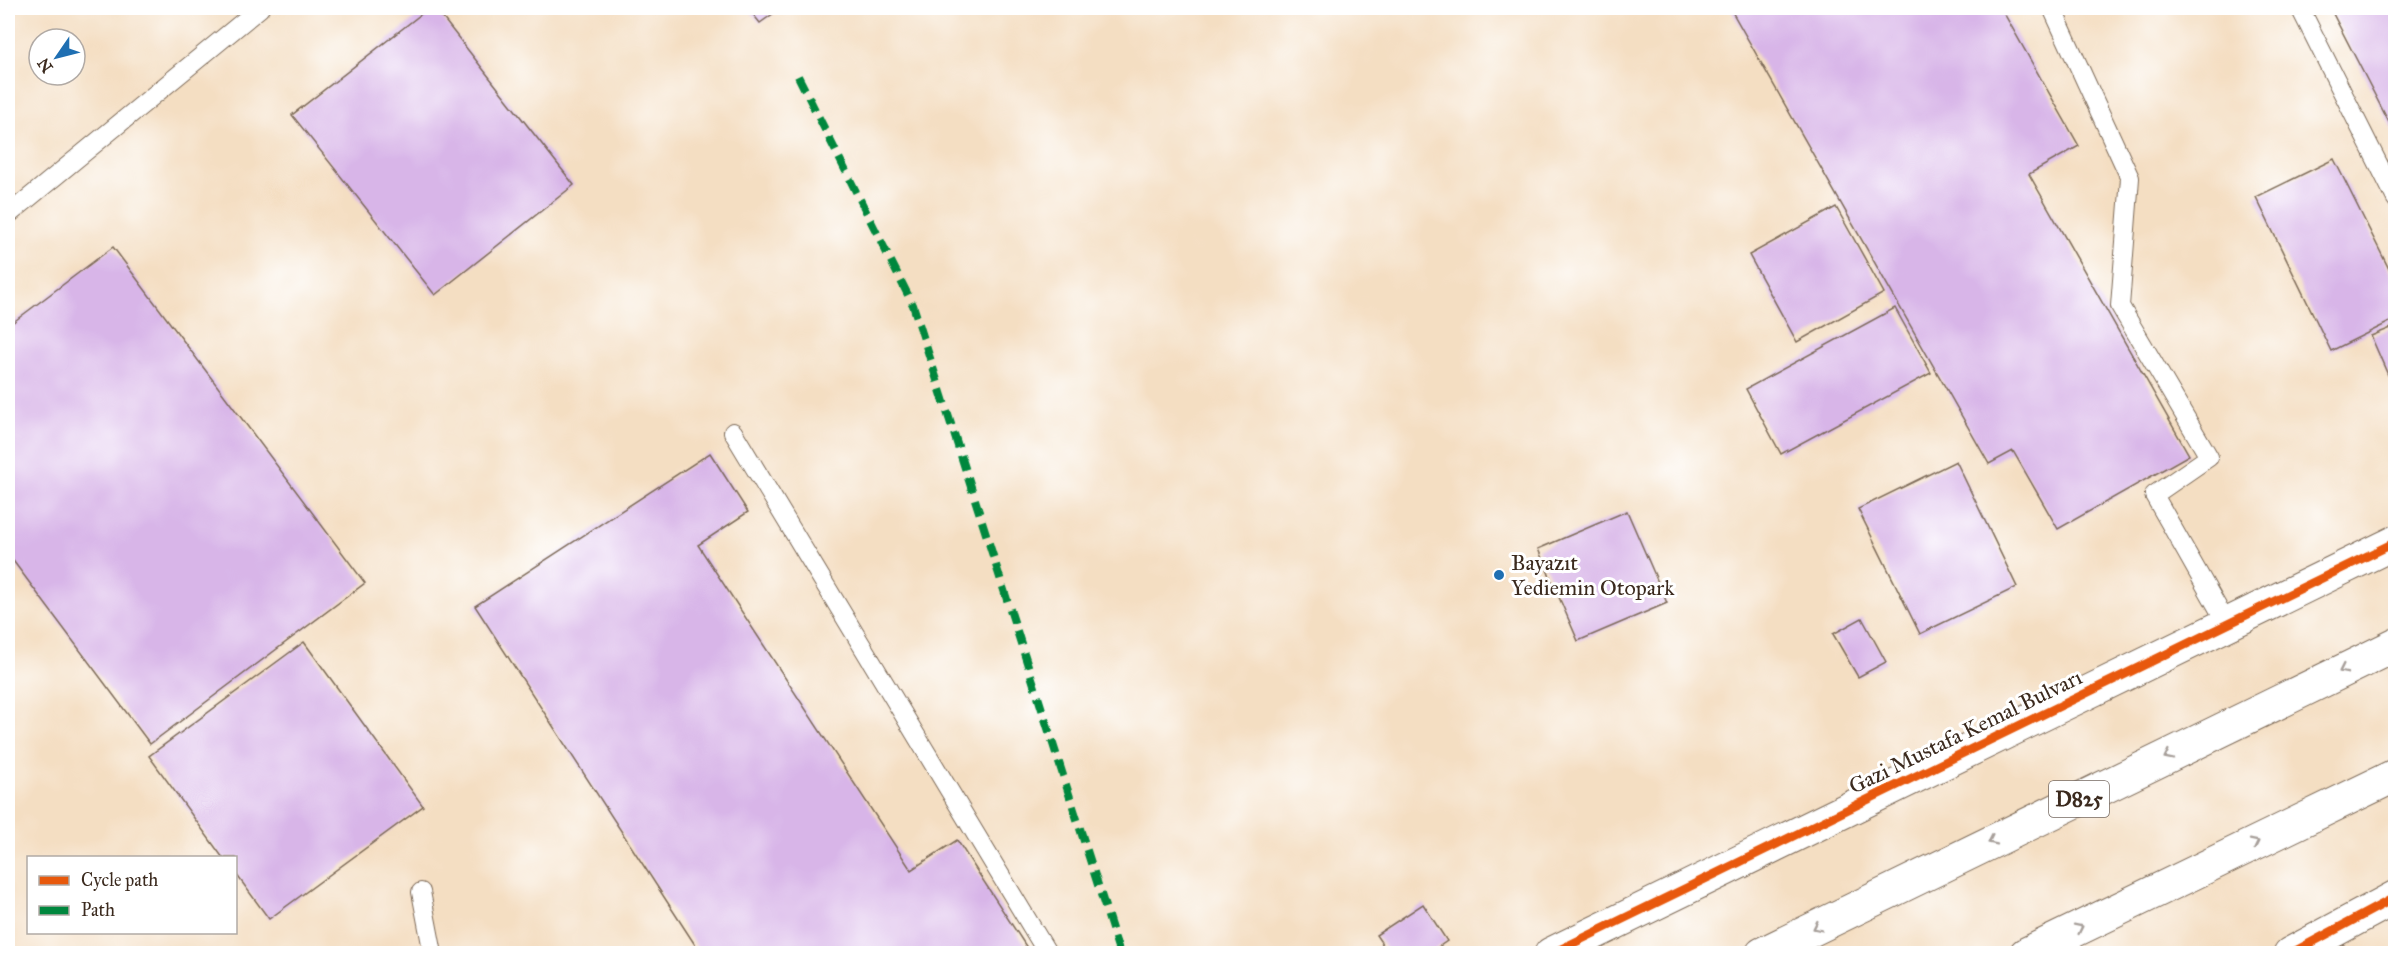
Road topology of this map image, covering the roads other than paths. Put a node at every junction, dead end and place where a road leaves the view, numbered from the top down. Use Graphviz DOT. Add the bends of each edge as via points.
graph roads {
  1 [pos="260,8"];
  2 [pos="2052,8"];
  3 [pos="2300,8"];
  4 [pos="2396,199"];
  5 [pos="8,215"];
  6 [pos="733,432"];
  7 [pos="2396,542"];
  8 [pos="2227,624"];
  9 [pos="2396,645"];
  10 [pos="2396,775"];
  11 [pos="421,892"];
  12 [pos="2396,897"];
  13 [pos="2298,951"];
  14 [pos="1559,952"];
  15 [pos="433,954"];
  16 [pos="1048,954"];
  17 [pos="1762,954"];
  18 [pos="2026,954"];
  1 -- 5 [label="lane"];
  2 -- 8 [label="lane" via="2130,178 2120,306 2210,457 2154,495"];
  3 -- 4 [label="lane"];
  6 -- 16 [label="lane"];
  7 -- 8 [label="main road, Gazi Mustafa Kemal Bulvarı"];
  8 -- 14 [label="main road, Gazi Mustafa Kemal Bulvarı"];
  9 -- 17 [label="main road, D825, one-way"];
  18 -- 10 [label="main road, one-way"];
  11 -- 15 [label="lane"];
  12 -- 13 [label="main road"];
}
